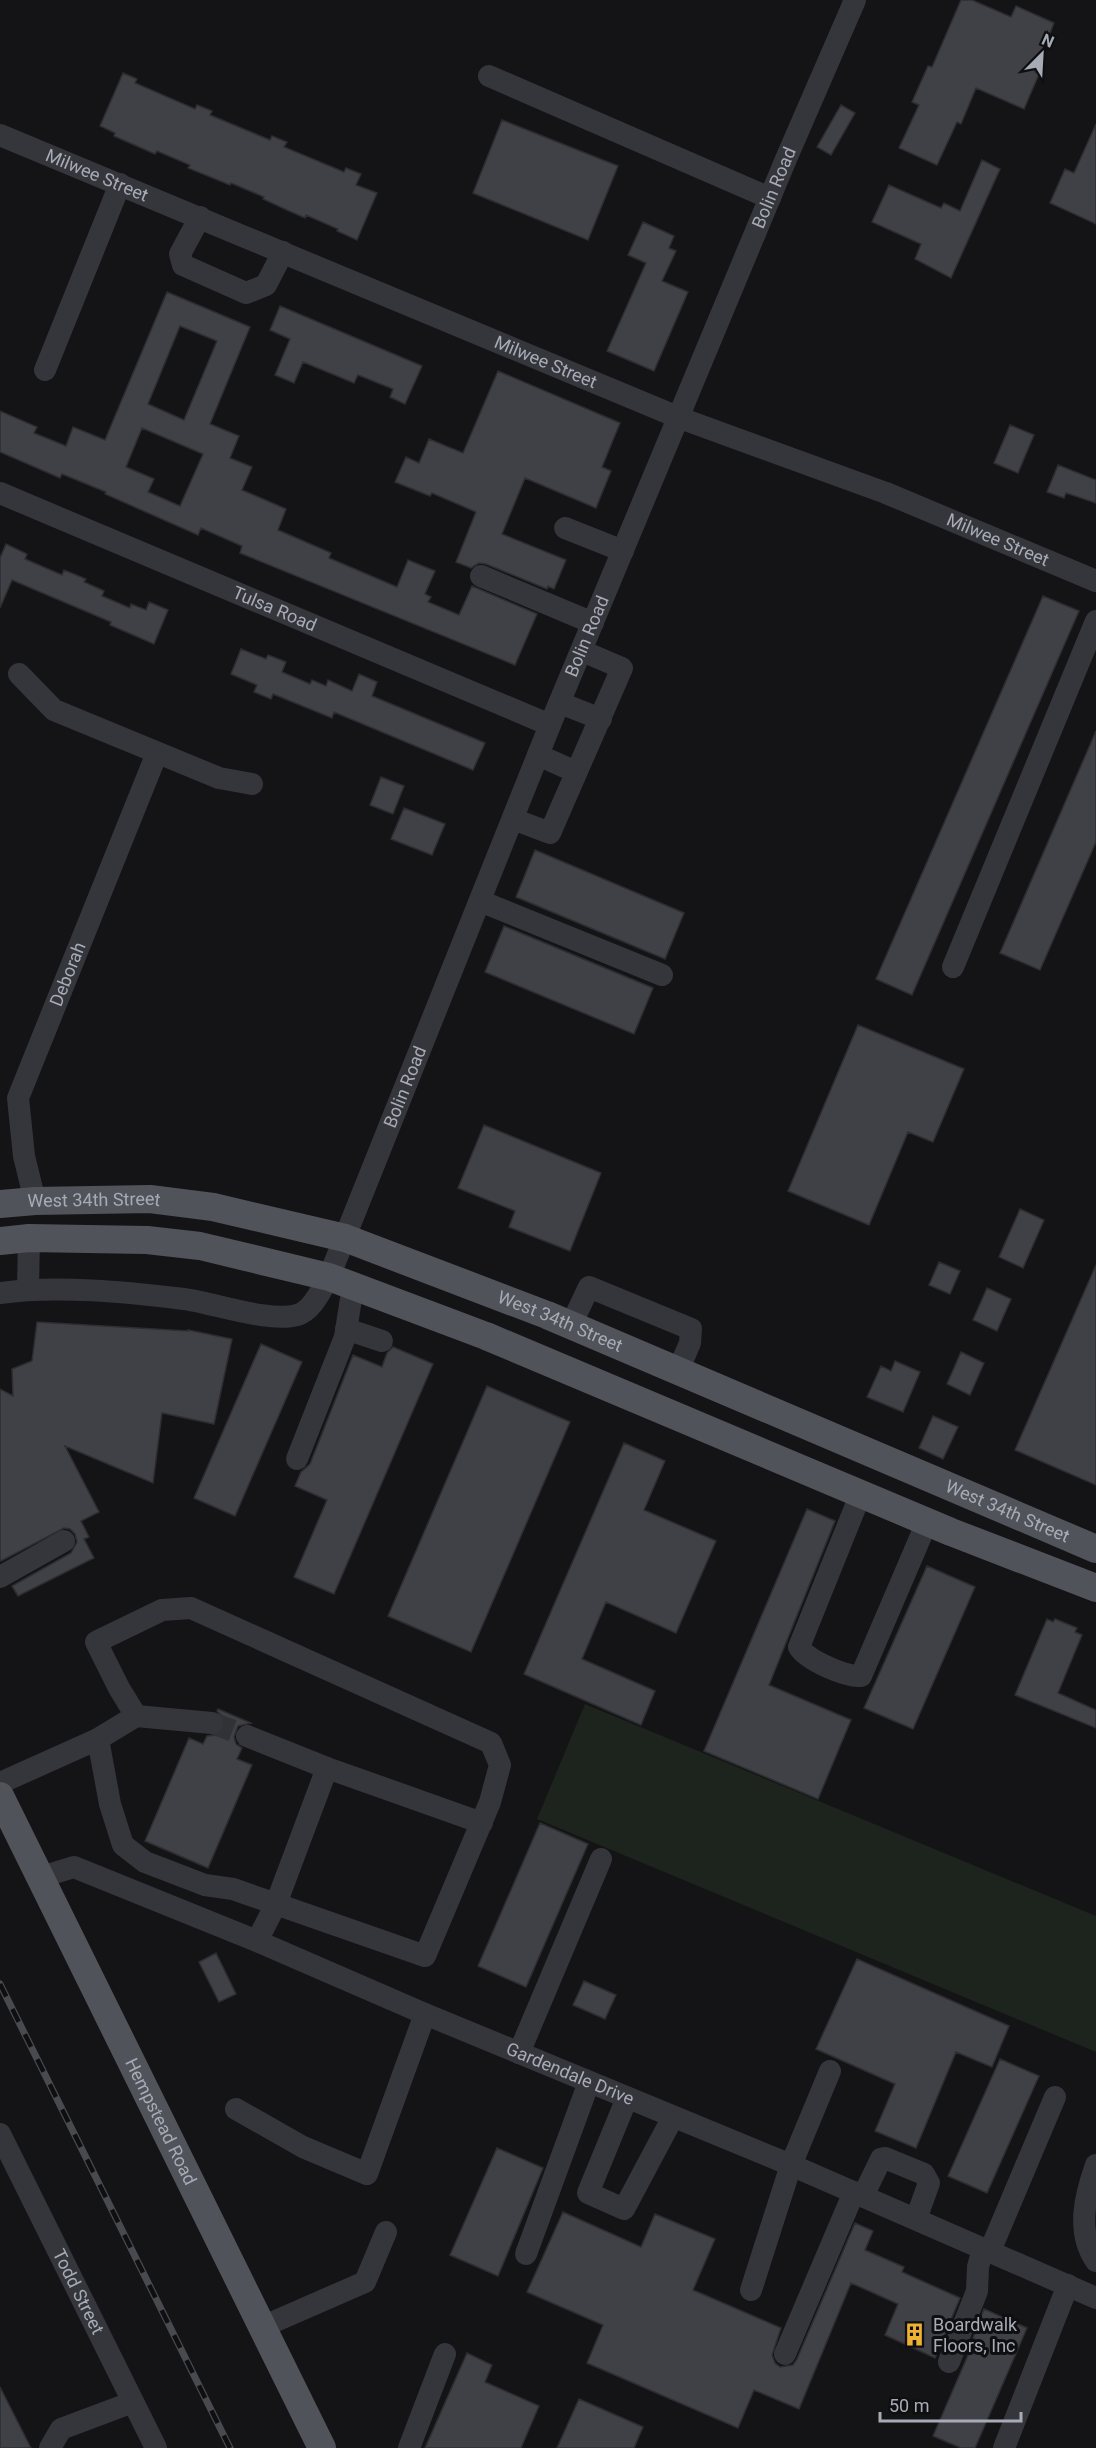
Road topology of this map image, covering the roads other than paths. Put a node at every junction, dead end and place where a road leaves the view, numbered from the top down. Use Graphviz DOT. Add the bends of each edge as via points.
graph roads {
  1 [pos="855,0"];
  2 [pos="489,76"];
  3 [pos="0,135"];
  4 [pos="120,184"];
  5 [pos="770,198"];
  6 [pos="200,217"];
  7 [pos="283,252"];
  8 [pos="45,370"];
  9 [pos="680,418"];
  10 [pos="0,493"];
  11 [pos="565,528"];
  12 [pos="623,551"];
  13 [pos="481,576"];
  14 [pos="1096,580"];
  15 [pos="1096,621"];
  16 [pos="593,623"];
  17 [pos="582,651"];
  18 [pos="19,674"];
  19 [pos="560,703"];
  20 [pos="601,719"];
  21 [pos="550,725"];
  22 [pos="157,753"];
  23 [pos="538,755"];
  24 [pos="576,772"];
  25 [pos="252,784"];
  26 [pos="513,819"];
  27 [pos="480,901"];
  28 [pos="954,967"];
  29 [pos="662,975"];
  30 [pos="35,1201"];
  31 [pos="0,1204"];
  32 [pos="29,1238"];
  33 [pos="345,1238"];
  34 [pos="0,1241"];
  35 [pos="341,1282"];
  36 [pos="28,1289"];
  37 [pos="0,1293"];
  38 [pos="571,1326"];
  39 [pos="346,1329"];
  40 [pos="382,1341"];
  41 [pos="669,1367"];
  42 [pos="641,1400"];
  43 [pos="297,1459"];
  44 [pos="861,1493"];
  45 [pos="927,1522"];
  46 [pos="64,1541"];
  47 [pos="1096,1549"];
  48 [pos="0,1577"];
  49 [pos="1096,1588"];
  50 [pos="136,1716"];
  51 [pos="212,1723"];
  52 [pos="247,1737"];
  53 [pos="98,1739"];
  54 [pos="327,1768"];
  55 [pos="0,1783"];
  56 [pos="0,1796"];
  57 [pos="482,1823"];
  58 [pos="601,1859"];
  59 [pos="41,1877"];
  60 [pos="276,1904"];
  61 [pos="257,1941"];
  62 [pos="425,2014"];
  63 [pos="519,2053"];
  64 [pos="830,2071"];
  65 [pos="589,2082"];
  66 [pos="1055,2097"];
  67 [pos="627,2098"];
  68 [pos="236,2109"];
  69 [pos="673,2117"];
  70 [pos="0,2134"];
  71 [pos="791,2165"];
  72 [pos="1096,2165"];
  73 [pos="858,2194"];
  74 [pos="916,2219"];
  75 [pos="386,2232"];
  76 [pos="987,2249"];
  77 [pos="526,2254"];
  78 [pos="1096,2261"];
  79 [pos="1068,2285"];
  80 [pos="751,2290"];
  81 [pos="1096,2298"];
  82 [pos="262,2327"];
  83 [pos="445,2354"];
  84 [pos="785,2354"];
  85 [pos="949,2362"];
  86 [pos="133,2402"];
  87 [pos="50,2448"];
  88 [pos="156,2448"];
  89 [pos="322,2448"];
  90 [pos="409,2448"];
  91 [pos="1004,2448"];
  1 -- 5 [label="street, Bolin Road"];
  2 -- 5 [label="street"];
  3 -- 4 [label="street, Milwee Street"];
  4 -- 6 [label="street, Milwee Street"];
  4 -- 8 [label="street"];
  5 -- 9 [label="street, Bolin Road"];
  6 -- 7 [label="street, Milwee Street"];
  6 -- 7 [label="street" via="180,254 183,265 246,293 267,285"];
  7 -- 9 [label="street, Milwee Street"];
  9 -- 12 [label="street, Bolin Road"];
  9 -- 14 [label="street, Milwee Street" via="886,493"];
  10 -- 21 [label="street, Tulsa Road"];
  11 -- 12 [label="street"];
  12 -- 16 [label="street, Bolin Road"];
  13 -- 16 [label="street"];
  15 -- 28 [label="street"];
  16 -- 17 [label="street, Bolin Road"];
  17 -- 19 [label="street, Bolin Road"];
  17 -- 20 [label="street" via="622,668"];
  18 -- 22 [label="street" via="54,710"];
  19 -- 20 [label="street"];
  19 -- 21 [label="street, Bolin Road"];
  20 -- 24 [label="street"];
  21 -- 23 [label="street, Bolin Road"];
  22 -- 25 [label="street" via="219,778"];
  22 -- 30 [label="street, Deborah" via="18,1098 24,1156"];
  23 -- 24 [label="street"];
  23 -- 26 [label="street, Bolin Road"];
  24 -- 26 [label="street" via="550,833"];
  26 -- 27 [label="street, Bolin Road"];
  27 -- 29 [label="street"];
  27 -- 33 [label="street, Bolin Road"];
  30 -- 31 [label="main road, West 34th Street"];
  30 -- 33 [label="main road, West 34th Street" via="150,1199 213,1207"];
  32 -- 34 [label="main road, West 34th Street"];
  32 -- 35 [label="main road, West 34th Street" via="147,1240 200,1246"];
  32 -- 36 [label="street"];
  33 -- 35 [label="street, Bolin Road"];
  33 -- 38 [label="main road, West 34th Street"];
  35 -- 36 [label="street" via="300,1315 283,1318 185,1300"];
  35 -- 39 [label="street"];
  35 -- 42 [label="main road, West 34th Street"];
  36 -- 37 [label="street"];
  38 -- 41 [label="main road, West 34th Street"];
  38 -- 41 [label="street" via="589,1287 692,1329 690,1344"];
  39 -- 40 [label="street"];
  39 -- 43 [label="street"];
  41 -- 42 [label="main road"];
  41 -- 47 [label="main road, West 34th Street"];
  42 -- 44 [label="main road, West 34th Street"];
  44 -- 45 [label="main road, West 34th Street"];
  44 -- 45 [label="street" via="799,1647 804,1655 851,1677 861,1676"];
  45 -- 49 [label="main road, West 34th Street"];
  46 -- 48 [label="street"];
  50 -- 51 [label="street"];
  50 -- 53 [label="street"];
  50 -- 57 [label="street" via="96,1642 162,1610 191,1608 491,1743 500,1765"];
  52 -- 54 [label="street"];
  53 -- 55 [label="street"];
  53 -- 60 [label="street" via="110,1804 123,1845 145,1862 204,1885 233,1889"];
  54 -- 57 [label="street"];
  54 -- 60 [label="street"];
  56 -- 59 [label="main road, Hempstead Road"];
  57 -- 60 [label="street" via="425,1956"];
  58 -- 63 [label="street"];
  59 -- 61 [label="street, Gardendale Drive" via="74,1867"];
  59 -- 82 [label="main road, Hempstead Road"];
  60 -- 61 [label="street"];
  61 -- 62 [label="street, Gardendale Drive"];
  62 -- 63 [label="street, Gardendale Drive"];
  62 -- 68 [label="street" via="367,2174 303,2147"];
  63 -- 65 [label="street, Gardendale Drive"];
  64 -- 71 [label="street"];
  65 -- 67 [label="street, Gardendale Drive"];
  65 -- 77 [label="street"];
  66 -- 76 [label="street"];
  67 -- 69 [label="street, Gardendale Drive"];
  67 -- 69 [label="street" via="588,2193 613,2205 624,2209"];
  69 -- 71 [label="street, Gardendale Drive"];
  70 -- 86 [label="street, Todd Street"];
  71 -- 73 [label="street, Gardendale Drive"];
  71 -- 80 [label="street"];
  72 -- 78 [label="street" via="1083,2229"];
  73 -- 74 [label="street, Gardendale Drive"];
  73 -- 74 [label="street" via="881,2159 924,2174 929,2183"];
  73 -- 84 [label="street"];
  74 -- 76 [label="street, Gardendale Drive"];
  75 -- 82 [label="street" via="365,2282"];
  76 -- 79 [label="street, Gardendale Drive"];
  76 -- 85 [label="street" via="978,2267 977,2291"];
  79 -- 81 [label="street, Gardendale Drive"];
  79 -- 91 [label="street"];
  82 -- 89 [label="main road, Hempstead Road"];
  83 -- 90 [label="street"];
  86 -- 87 [label="street" via="61,2429"];
  86 -- 88 [label="street, Todd Street"];
}
